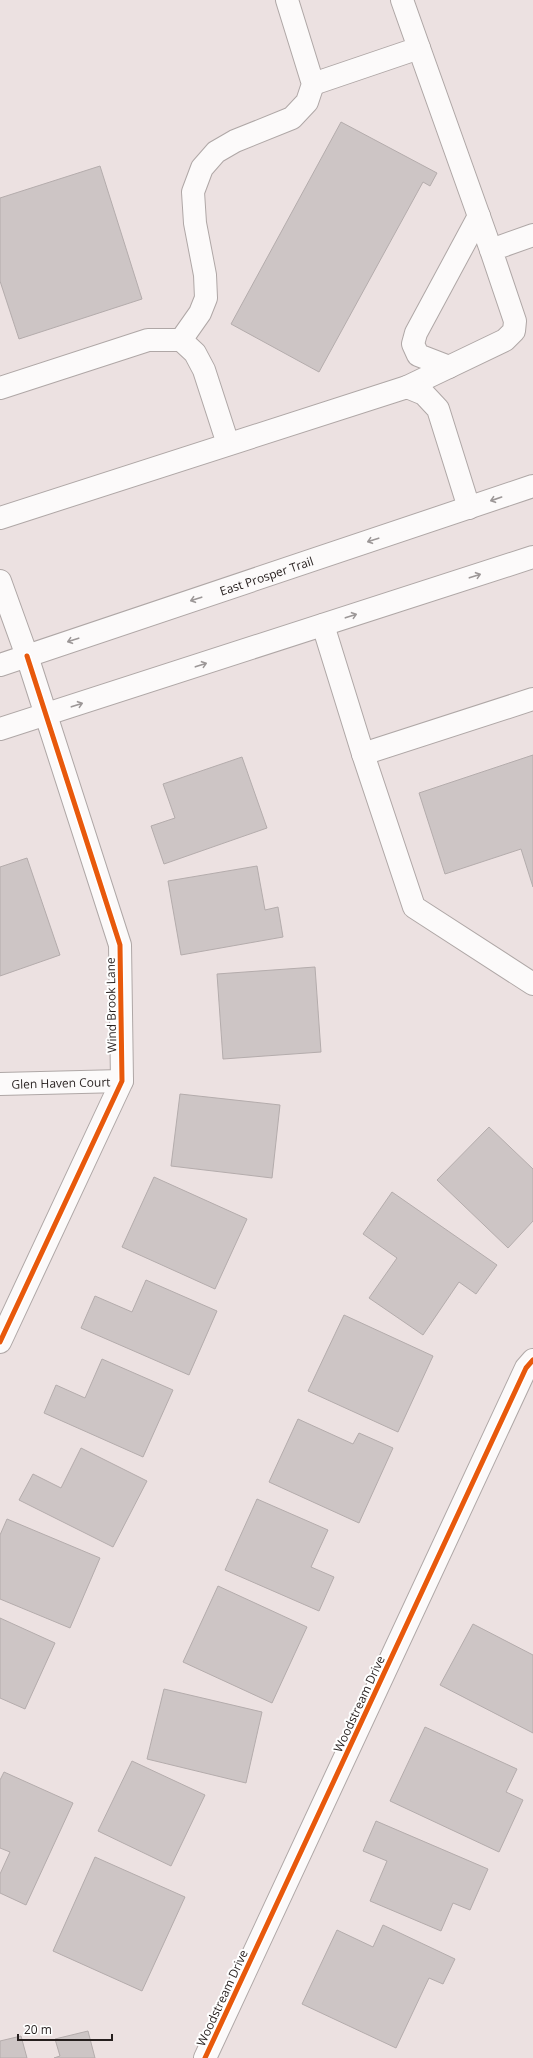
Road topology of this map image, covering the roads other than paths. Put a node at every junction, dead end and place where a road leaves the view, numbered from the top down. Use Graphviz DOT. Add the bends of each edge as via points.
graph roads {
  1 [pos="287,0"];
  2 [pos="402,0"];
  3 [pos="419,48"];
  4 [pos="313,84"];
  5 [pos="479,216"];
  6 [pos="533,235"];
  7 [pos="491,250"];
  8 [pos="181,340"];
  9 [pos="449,366"];
  10 [pos="407,387"];
  11 [pos="0,388"];
  12 [pos="228,444"];
  13 [pos="533,486"];
  14 [pos="469,508"];
  15 [pos="0,518"];
  16 [pos="533,557"];
  17 [pos="0,581"];
  18 [pos="323,625"];
  19 [pos="27,656"];
  20 [pos="0,665"];
  21 [pos="533,699"];
  22 [pos="46,715"];
  23 [pos="0,729"];
  24 [pos="363,754"];
  25 [pos="533,984"];
  26 [pos="122,1081"];
  27 [pos="0,1084"];
  28 [pos="0,1342"];
  29 [pos="533,1360"];
  30 [pos="205,2058"];
  1 -- 4 [label="street"];
  2 -- 3 [label="street"];
  3 -- 4 [label="street"];
  3 -- 5 [label="street"];
  4 -- 8 [label="street" via="307,102 292,118 235,141 216,152 202,168 193,192 206,298 200,313"];
  5 -- 7 [label="street"];
  5 -- 9 [label="street" via="416,333 413,344 418,355"];
  6 -- 7 [label="street"];
  7 -- 9 [label="street" via="515,321 514,331 505,340"];
  8 -- 11 [label="street" via="148,340"];
  8 -- 12 [label="street" via="195,353 204,370"];
  9 -- 10 [label="street"];
  10 -- 12 [label="street"];
  10 -- 14 [label="street" via="424,394 438,409"];
  12 -- 15 [label="street"];
  13 -- 14 [label="street, East Prosper Trail, one-way"];
  14 -- 19 [label="street, East Prosper Trail, one-way"];
  18 -- 16 [label="street, one-way"];
  17 -- 19 [label="street, Wind Brook Lane"];
  22 -- 18 [label="street, one-way"];
  18 -- 24 [label="street"];
  19 -- 20 [label="street, East Prosper Trail"];
  19 -- 22 [label="street, Wind Brook Lane"];
  21 -- 24 [label="street"];
  22 -- 23 [label="street"];
  22 -- 26 [label="street, Wind Brook Lane" via="120,945"];
  24 -- 25 [label="street" via="414,907"];
  26 -- 27 [label="street, Glen Haven Court"];
  26 -- 28 [label="street, Wind Brook Lane"];
  29 -- 30 [label="street, Woodstream Drive" via="526,1368"];
}
